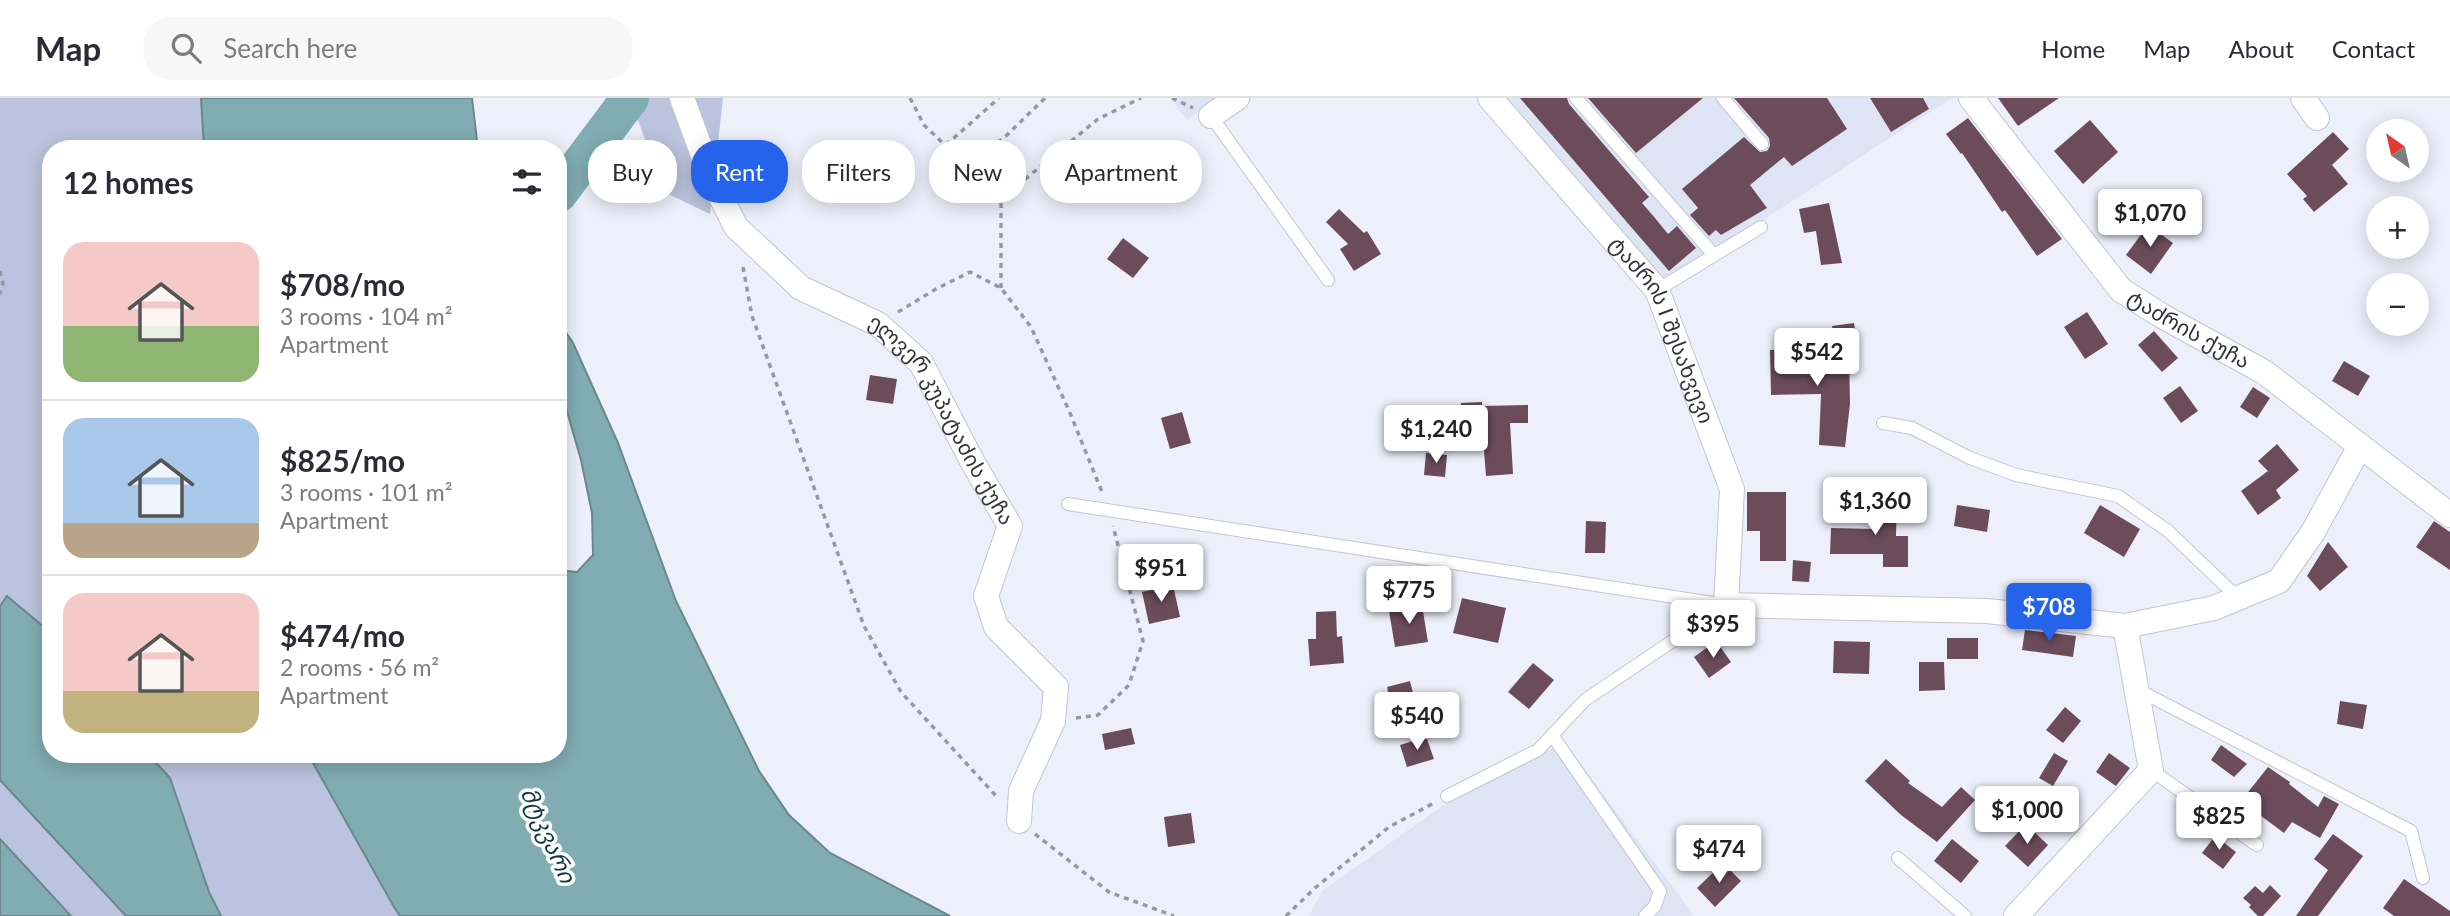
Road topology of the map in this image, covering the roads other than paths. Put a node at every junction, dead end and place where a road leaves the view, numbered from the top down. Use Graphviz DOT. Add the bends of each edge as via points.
graph roads {
  1 [pos="682,98"];
  2 [pos="1237,98"];
  3 [pos="1490,98"];
  4 [pos="1576,98"];
  5 [pos="1723,98"];
  6 [pos="1971,98"];
  7 [pos="1211,116"];
  8 [pos="1762,144"];
  9 [pos="1761,227"];
  10 [pos="1714,255"];
  11 [pos="1328,280"];
  12 [pos="1657,290"];
  13 [pos="1883,423"];
  14 [pos="2360,446"];
  15 [pos="1068,504"];
  16 [pos="2450,515"];
  17 [pos="2238,598"];
  18 [pos="1726,605"];
  19 [pos="2125,626"];
  20 [pos="2138,690"];
  21 [pos="1552,735"];
  22 [pos="2151,770"];
  23 [pos="1447,796"];
  24 [pos="1019,821"];
  25 [pos="2257,845"];
  26 [pos="1898,859"];
  27 [pos="2423,878"];
  28 [pos="1963,915"];
  29 [pos="1645,916"];
  30 [pos="2016,916"];
  1 -- 24 [label="street, ელვერ კუპატაძის ქუჩა" via="711,177 736,227 801,288 878,324 921,363 1010,526 986,596 996,627 1056,687 1053,721 1021,791"];
  2 -- 7 [label="street"];
  3 -- 12 [label="street, ტაძრის I შესახვევი"];
  4 -- 10 [label="lane"];
  5 -- 8 [label="lane"];
  6 -- 14 [label="street, ტაძრის ქუჩა" via="2121,290 2264,372"];
  7 -- 11 [label="lane"];
  9 -- 10 [label="lane"];
  10 -- 12 [label="lane"];
  12 -- 18 [label="street, ტაძრის I შესახვევი" via="1732,489"];
  13 -- 17 [label="lane" via="1912,428 2016,475 2118,496 2168,531"];
  14 -- 16 [label="street, ტაძრის ქუჩა"];
  14 -- 17 [label="street" via="2313,532 2279,581"];
  15 -- 18 [label="lane"];
  17 -- 19 [label="street" via="2214,608"];
  18 -- 19 [label="street" via="1987,611"];
  18 -- 21 [label="lane" via="1585,700"];
  19 -- 20 [label="street"];
  20 -- 22 [label="street"];
  20 -- 27 [label="lane" via="2412,831"];
  21 -- 23 [label="lane" via="1538,750"];
  21 -- 29 [label="lane" via="1660,891"];
  22 -- 25 [label="lane"];
  22 -- 30 [label="street"];
  26 -- 28 [label="lane"];
}
